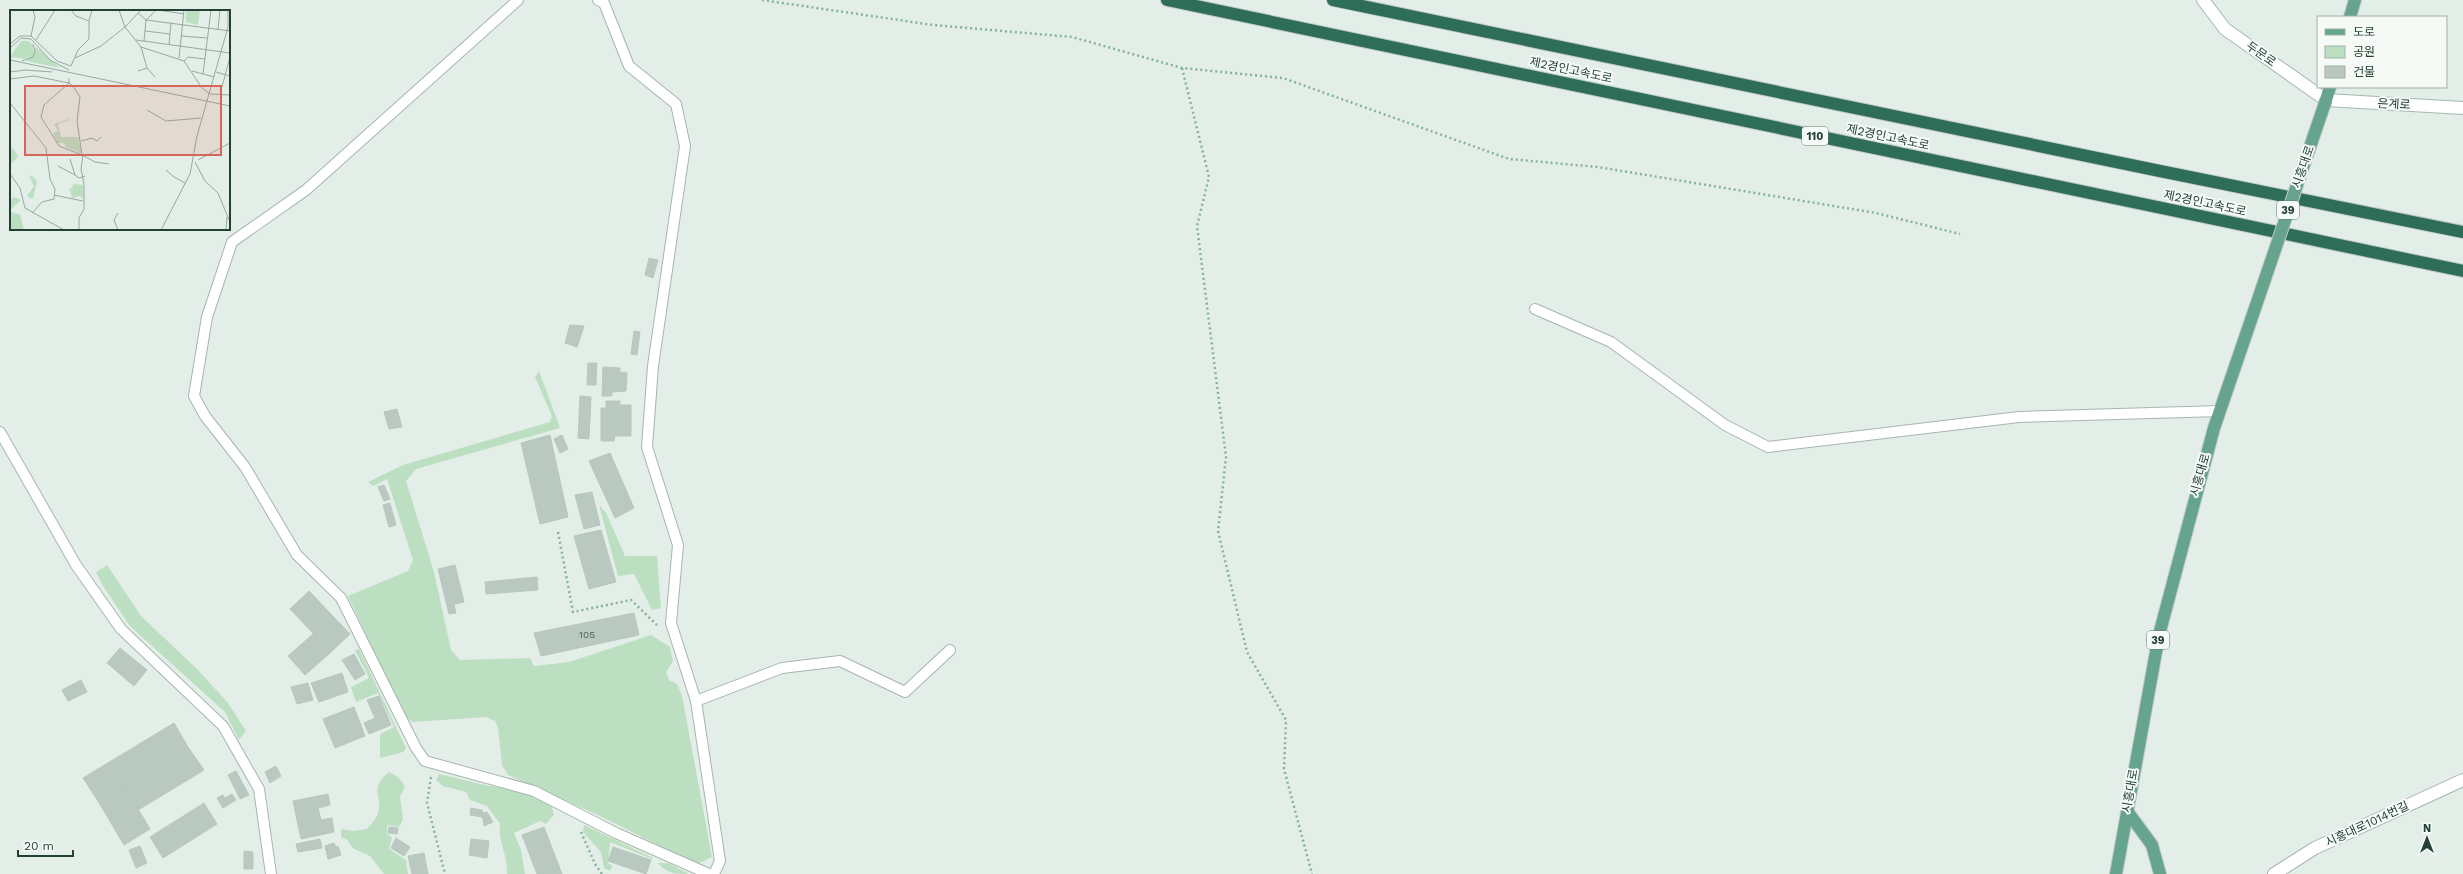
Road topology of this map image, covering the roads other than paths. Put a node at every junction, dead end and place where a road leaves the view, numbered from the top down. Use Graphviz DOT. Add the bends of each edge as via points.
graph roads {
  1 [pos="518,0"];
  2 [pos="598,0"];
  3 [pos="1167,0"];
  4 [pos="1333,0"];
  5 [pos="2203,0"];
  6 [pos="2355,0"];
  7 [pos="2350,16"];
  8 [pos="2330,88"];
  9 [pos="2326,100"];
  10 [pos="2463,108"];
  11 [pos="2463,232"];
  12 [pos="2463,271"];
  13 [pos="1535,310"];
  14 [pos="2220,411"];
  15 [pos="0,432"];
  16 [pos="950,650"];
  17 [pos="696,701"];
  18 [pos="2463,780"];
  19 [pos="2127,811"];
  20 [pos="271,874"];
  21 [pos="709,874"];
  22 [pos="714,874"];
  23 [pos="2116,874"];
  24 [pos="2160,874"];
  25 [pos="2274,874"];
  1 -- 21 [label="lane" via="306,190 232,242 207,318 194,396 205,416 245,467 297,555 341,598 416,748 425,761 534,791 616,833"];
  2 -- 17 [label="lane" via="604,3 629,66 676,104 685,146 653,366 647,447 678,545 672,627"];
  3 -- 12 [label="highway, 제2경인고속도로 / 110"];
  4 -- 11 [label="highway, 제2경인고속도로"];
  5 -- 9 [label="street, 두문로" via="2225,29"];
  6 -- 7 [label="main road"];
  8 -- 9 [label="main road, 시흥대로 / 39"];
  9 -- 10 [label="street, 은계로"];
  9 -- 14 [label="main road, 시흥대로 / 39, bridge"];
  13 -- 14 [label="lane" via="1611,342 1725,425 1768,447 2019,417"];
  14 -- 19 [label="main road, 시흥대로 / 39" via="2192,505 2159,635"];
  15 -- 20 [label="lane" via="76,564 121,629 223,726 259,789"];
  16 -- 17 [label="lane" via="905,692 840,661 782,668"];
  17 -- 22 [label="lane" via="720,861"];
  18 -- 25 [label="street, 시흥대로1014번길" via="2315,848"];
  19 -- 23 [label="main road, 시흥대로 / 39"];
  19 -- 24 [label="main road" via="2152,845"];
}
